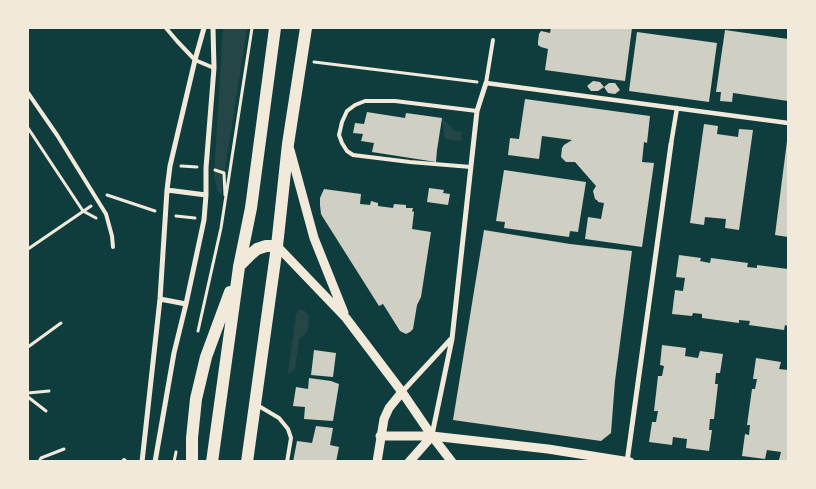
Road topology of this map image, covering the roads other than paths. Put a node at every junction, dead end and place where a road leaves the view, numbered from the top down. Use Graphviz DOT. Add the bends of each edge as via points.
graph roads {
  1 [pos="166,28"];
  2 [pos="204,28"];
  3 [pos="214,28"];
  4 [pos="275,28"];
  5 [pos="306,28"];
  6 [pos="493,40"];
  7 [pos="195,60"];
  8 [pos="214,68"];
  9 [pos="486,83"];
  10 [pos="28,93"];
  11 [pos="677,108"];
  12 [pos="476,112"];
  13 [pos="788,123"];
  14 [pos="288,144"];
  15 [pos="671,144"];
  16 [pos="471,167"];
  17 [pos="167,190"];
  18 [pos="206,195"];
  19 [pos="276,246"];
  20 [pos="113,247"];
  21 [pos="239,267"];
  22 [pos="160,299"];
  23 [pos="186,304"];
  24 [pos="346,318"];
  25 [pos="452,339"];
  26 [pos="402,392"];
  27 [pos="255,404"];
  28 [pos="380,436"];
  29 [pos="432,436"];
  30 [pos="628,461"];
  31 [pos="142,462"];
  32 [pos="155,462"];
  33 [pos="192,462"];
  34 [pos="212,462"];
  35 [pos="247,462"];
  36 [pos="287,462"];
  37 [pos="377,462"];
  38 [pos="409,462"];
  39 [pos="452,462"];
  1 -- 7 [label="lane"];
  2 -- 7 [label="street"];
  3 -- 8 [label="street"];
  4 -- 21 [label="main road" via="251,208"];
  5 -- 14 [label="main road"];
  6 -- 9 [label="lane"];
  7 -- 8 [label="lane"];
  7 -- 17 [label="street"];
  8 -- 18 [label="street"];
  9 -- 11 [label="street"];
  9 -- 12 [label="street"];
  10 -- 20 [label="lane" via="106,214"];
  11 -- 13 [label="street"];
  11 -- 15 [label="street"];
  12 -- 16 [label="street"];
  12 -- 16 [label="lane" via="395,101 365,101 347,112 340,135 347,151 353,155"];
  14 -- 19 [label="main road"];
  14 -- 24 [label="street" via="314,238"];
  15 -- 30 [label="street"];
  16 -- 25 [label="street"];
  17 -- 18 [label="street"];
  17 -- 22 [label="street"];
  18 -- 23 [label="street" via="204,220"];
  19 -- 21 [label="main road" via="257,249"];
  19 -- 24 [label="street"];
  19 -- 27 [label="main road"];
  21 -- 33 [label="main road" via="206,358 196,399"];
  21 -- 34 [label="main road"];
  22 -- 23 [label="street"];
  22 -- 31 [label="street"];
  23 -- 32 [label="street"];
  24 -- 26 [label="street"];
  25 -- 26 [label="street"];
  25 -- 29 [label="street"];
  26 -- 28 [label="street" via="389,408"];
  26 -- 29 [label="street"];
  27 -- 35 [label="main road"];
  27 -- 36 [label="lane" via="279,418 288,429"];
  28 -- 29 [label="street"];
  28 -- 37 [label="street"];
  29 -- 30 [label="street" via="548,448"];
  29 -- 38 [label="street"];
  29 -- 39 [label="street"];
}
